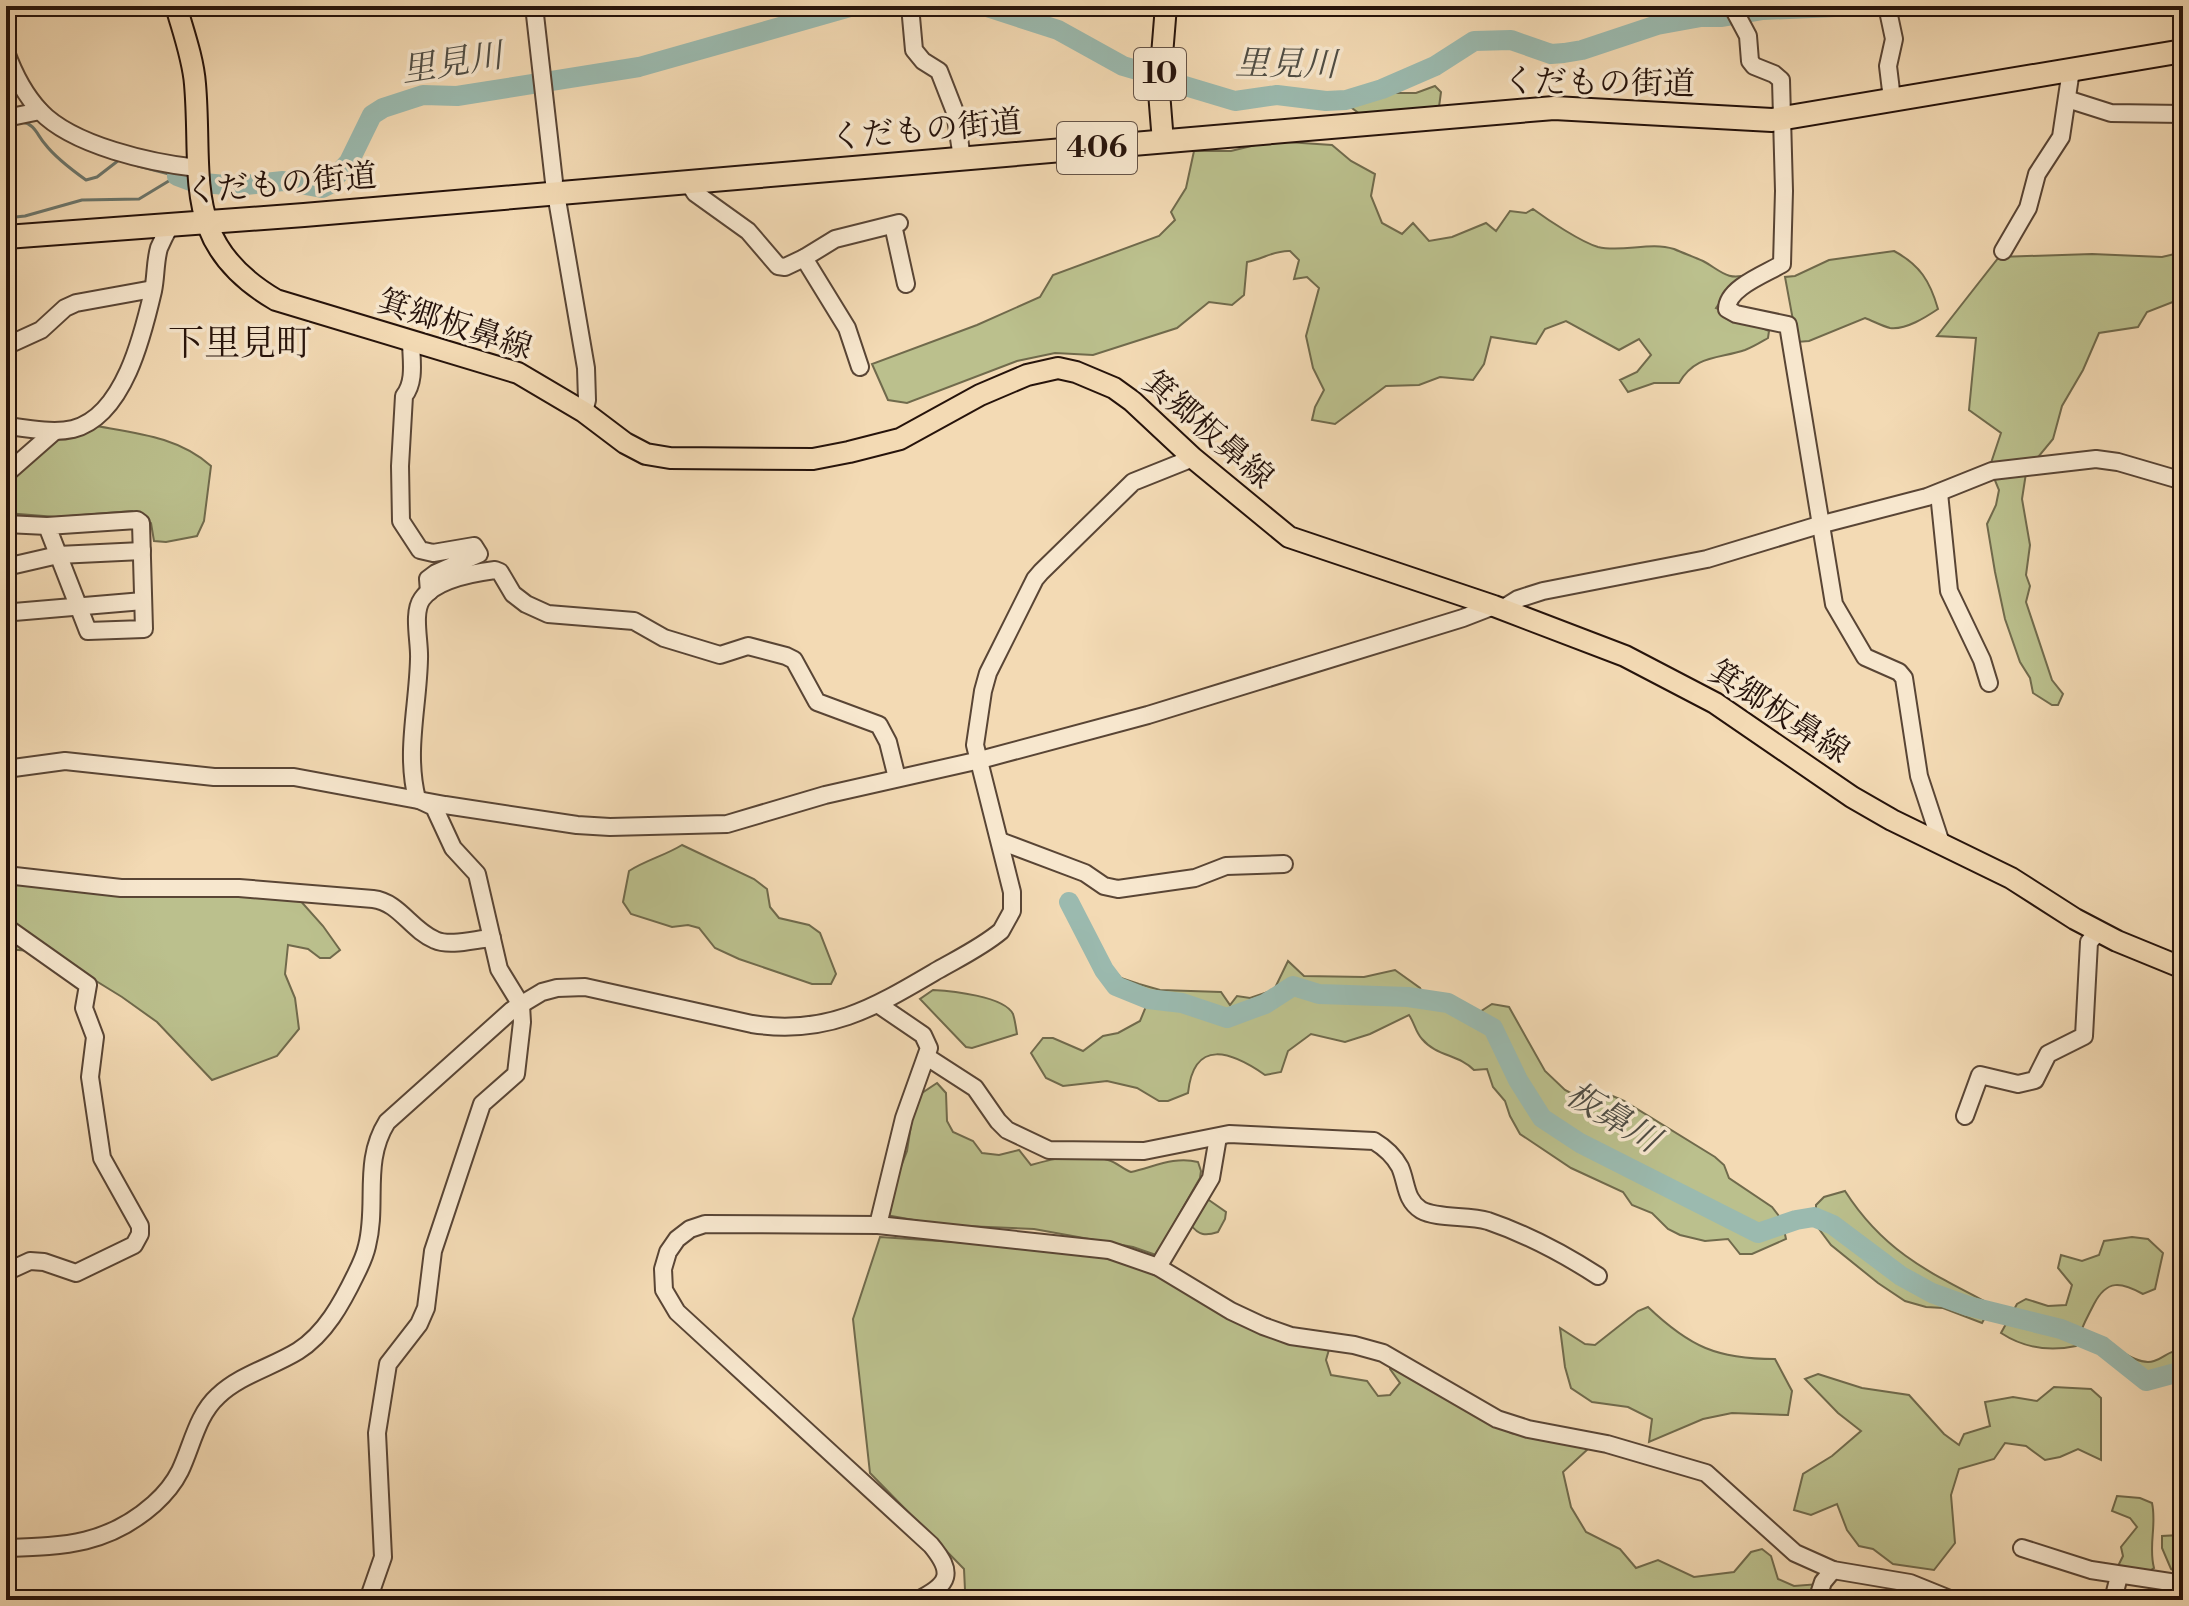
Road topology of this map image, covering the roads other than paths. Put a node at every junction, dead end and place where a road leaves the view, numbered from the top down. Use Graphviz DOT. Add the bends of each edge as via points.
graph roads {
  1 [pos="176,6"];
  2 [pos="534,6"];
  3 [pos="910,6"];
  4 [pos="1166,6"];
  5 [pos="1732,6"];
  6 [pos="1887,6"];
  7 [pos="2183,51"];
  8 [pos="6,52"];
  9 [pos="2071,70"];
  10 [pos="1892,99"];
  11 [pos="2067,99"];
  12 [pos="40,111"];
  13 [pos="2183,114"];
  14 [pos="6,118"];
  15 [pos="1781,119"];
  16 [pos="1163,142"];
  17 [pos="962,158"];
  18 [pos="198,176"];
  19 [pos="688,182"];
  20 [pos="556,194"];
  21 [pos="205,222"];
  22 [pos="170,226"];
  23 [pos="6,237"];
  24 [pos="2003,251"];
  25 [pos="804,258"];
  26 [pos="906,284"];
  27 [pos="153,289"];
  28 [pos="411,340"];
  29 [pos="6,346"];
  30 [pos="860,367"];
  31 [pos="584,412"];
  32 [pos="6,426"];
  33 [pos="55,431"];
  34 [pos="1193,458"];
  35 [pos="6,474"];
  36 [pos="2183,481"];
  37 [pos="1939,493"];
  38 [pos="6,524"];
  39 [pos="1819,525"];
  40 [pos="47,526"];
  41 [pos="142,551"];
  42 [pos="58,555"];
  43 [pos="6,567"];
  44 [pos="429,592"];
  45 [pos="143,601"];
  46 [pos="78,605"];
  47 [pos="1498,607"];
  48 [pos="14,612"];
  49 [pos="1989,683"];
  50 [pos="980,760"];
  51 [pos="6,769"];
  52 [pos="897,778"];
  53 [pos="417,799"];
  54 [pos="1000,841"];
  55 [pos="1941,843"];
  56 [pos="1284,864"];
  57 [pos="6,875"];
  58 [pos="6,927"];
  59 [pos="2099,931"];
  60 [pos="492,938"];
  61 [pos="2183,968"];
  62 [pos="521,1005"];
  63 [pos="879,1005"];
  64 [pos="927,1057"];
  65 [pos="1965,1116"];
  66 [pos="1218,1137"];
  67 [pos="878,1225"];
  68 [pos="1158,1267"];
  69 [pos="6,1272"];
  70 [pos="1598,1276"];
  71 [pos="6,1548"];
  72 [pos="2022,1548"];
  73 [pos="1833,1570"];
  74 [pos="2119,1576"];
  75 [pos="2183,1584"];
  76 [pos="368,1600"];
  77 [pos="918,1600"];
  78 [pos="1817,1600"];
  79 [pos="1952,1600"];
  80 [pos="2113,1600"];
  1 -- 18 [label="main road, 箕郷板鼻線" via="195,79"];
  2 -- 20 [label="street"];
  3 -- 17 [label="street" via="914,50 939,71 957,119"];
  4 -- 16 [label="main road, 10" via="1159,92"];
  5 -- 15 [label="street" via="1748,36 1750,61 1781,80"];
  6 -- 10 [label="street" via="1894,39 1888,66"];
  7 -- 9 [label="highway, くだもの街道 / 406"];
  8 -- 12 [label="street" via="14,75"];
  9 -- 10 [label="highway, くだもの街道 / 406"];
  9 -- 11 [label="street"];
  10 -- 15 [label="highway, くだもの街道 / 406"];
  11 -- 13 [label="street" via="2111,113"];
  11 -- 24 [label="street" via="2061,137 2037,174 2028,208"];
  12 -- 14 [label="street"];
  12 -- 18 [label="street" via="93,143"];
  15 -- 16 [label="highway, くだもの街道 / 406" via="1554,108"];
  15 -- 39 [label="street" via="1782,264 1733,293 1727,309 1788,325"];
  16 -- 17 [label="highway, くだもの街道 / 406"];
  17 -- 19 [label="highway, くだもの街道 / 406"];
  18 -- 21 [label="main road, 箕郷板鼻線"];
  19 -- 20 [label="highway, くだもの街道 / 406"];
  19 -- 25 [label="street" via="695,193 748,231 780,267"];
  20 -- 21 [label="highway, くだもの街道 / 406"];
  20 -- 31 [label="street" via="586,368"];
  21 -- 22 [label="highway, くだもの街道 / 406"];
  21 -- 28 [label="main road, 箕郷板鼻線" via="242,278 276,300"];
  22 -- 23 [label="highway, くだもの街道 / 406"];
  22 -- 27 [label="street" via="158,250"];
  25 -- 26 [label="street" via="835,239 896,224"];
  25 -- 30 [label="street" via="847,328"];
  27 -- 29 [label="street" via="76,303 41,330"];
  27 -- 33 [label="street" via="125,380 86,424"];
  28 -- 31 [label="main road, 箕郷板鼻線" via="518,373"];
  28 -- 44 [label="street" via="412,377 404,396 400,466 401,521 420,550 474,546 479,554 428,579"];
  31 -- 34 [label="main road, 箕郷板鼻線" via="646,454 813,459 900,439 1005,383 1058,368 1114,388"];
  32 -- 33 [label="street"];
  33 -- 35 [label="street"];
  34 -- 47 [label="main road, 箕郷板鼻線" via="1289,537"];
  34 -- 50 [label="street" via="1133,482 1035,579 988,673 975,745"];
  36 -- 37 [label="street" via="2096,459 1992,471"];
  37 -- 39 [label="street"];
  37 -- 49 [label="street" via="1949,591"];
  38 -- 40 [label="street"];
  39 -- 47 [label="street" via="1707,559 1555,587"];
  39 -- 55 [label="street" via="1834,604 1865,657 1904,678 1919,776"];
  40 -- 41 [label="street" via="137,520"];
  40 -- 42 [label="street"];
  41 -- 42 [label="street"];
  41 -- 45 [label="street"];
  42 -- 43 [label="street"];
  42 -- 46 [label="street"];
  44 -- 52 [label="street" via="445,582 495,570 513,594 548,614 634,621 664,638 720,655 748,646 786,656 794,660 817,702 879,725"];
  44 -- 53 [label="street" via="418,609 411,765"];
  45 -- 46 [label="street"];
  45 -- 46 [label="street" via="144,629 88,631"];
  46 -- 48 [label="street"];
  47 -- 50 [label="street" via="1148,715"];
  47 -- 55 [label="main road, 箕郷板鼻線" via="1671,678 1852,797"];
  50 -- 52 [label="street"];
  50 -- 54 [label="street"];
  51 -- 53 [label="street" via="91,762 214,777 294,777"];
  52 -- 53 [label="street" via="727,824 577,825"];
  53 -- 60 [label="street" via="434,807 453,848 477,874"];
  54 -- 56 [label="street" via="1118,889 1195,878 1226,866"];
  54 -- 63 [label="street" via="1012,892 1012,911 1001,931"];
  55 -- 59 [label="main road, 箕郷板鼻線"];
  57 -- 60 [label="street" via="121,888 239,888 373,899 390,903 439,942"];
  58 -- 69 [label="street" via="88,985 84,1008 95,1037 90,1077 102,1158 140,1234 134,1245 76,1273 30,1261"];
  59 -- 61 [label="main road, 箕郷板鼻線"];
  59 -- 65 [label="street" via="2089,942 2084,1036 2048,1054 2035,1080 2018,1084 1980,1075"];
  60 -- 62 [label="street" via="499,969"];
  62 -- 63 [label="street" via="542,992 585,987 776,1028 818,1026"];
  62 -- 71 [label="street" via="387,1122 373,1156 367,1246 341,1302 316,1337 215,1398 202,1416 178,1476 122,1528 74,1544"];
  62 -- 76 [label="street" via="516,1074 482,1104 433,1251 426,1308 388,1364 377,1433 383,1557"];
  63 -- 64 [label="street" via="923,1035"];
  64 -- 66 [label="street" via="975,1088 1007,1130 1042,1149 1144,1151"];
  64 -- 67 [label="street" via="904,1118"];
  66 -- 68 [label="street" via="1211,1178"];
  66 -- 70 [label="street" via="1374,1141 1399,1165 1406,1193 1417,1207 1435,1215 1488,1221 1567,1256"];
  67 -- 68 [label="street" via="1109,1250"];
  67 -- 77 [label="street" via="705,1224 677,1239 661,1280 677,1312 941,1557 945,1581"];
  68 -- 73 [label="street" via="1263,1326 1383,1353 1497,1419 1706,1473 1795,1553"];
  72 -- 74 [label="street"];
  73 -- 78 [label="street"];
  73 -- 79 [label="street" via="1910,1583"];
  74 -- 75 [label="street"];
  74 -- 80 [label="street"];
}
